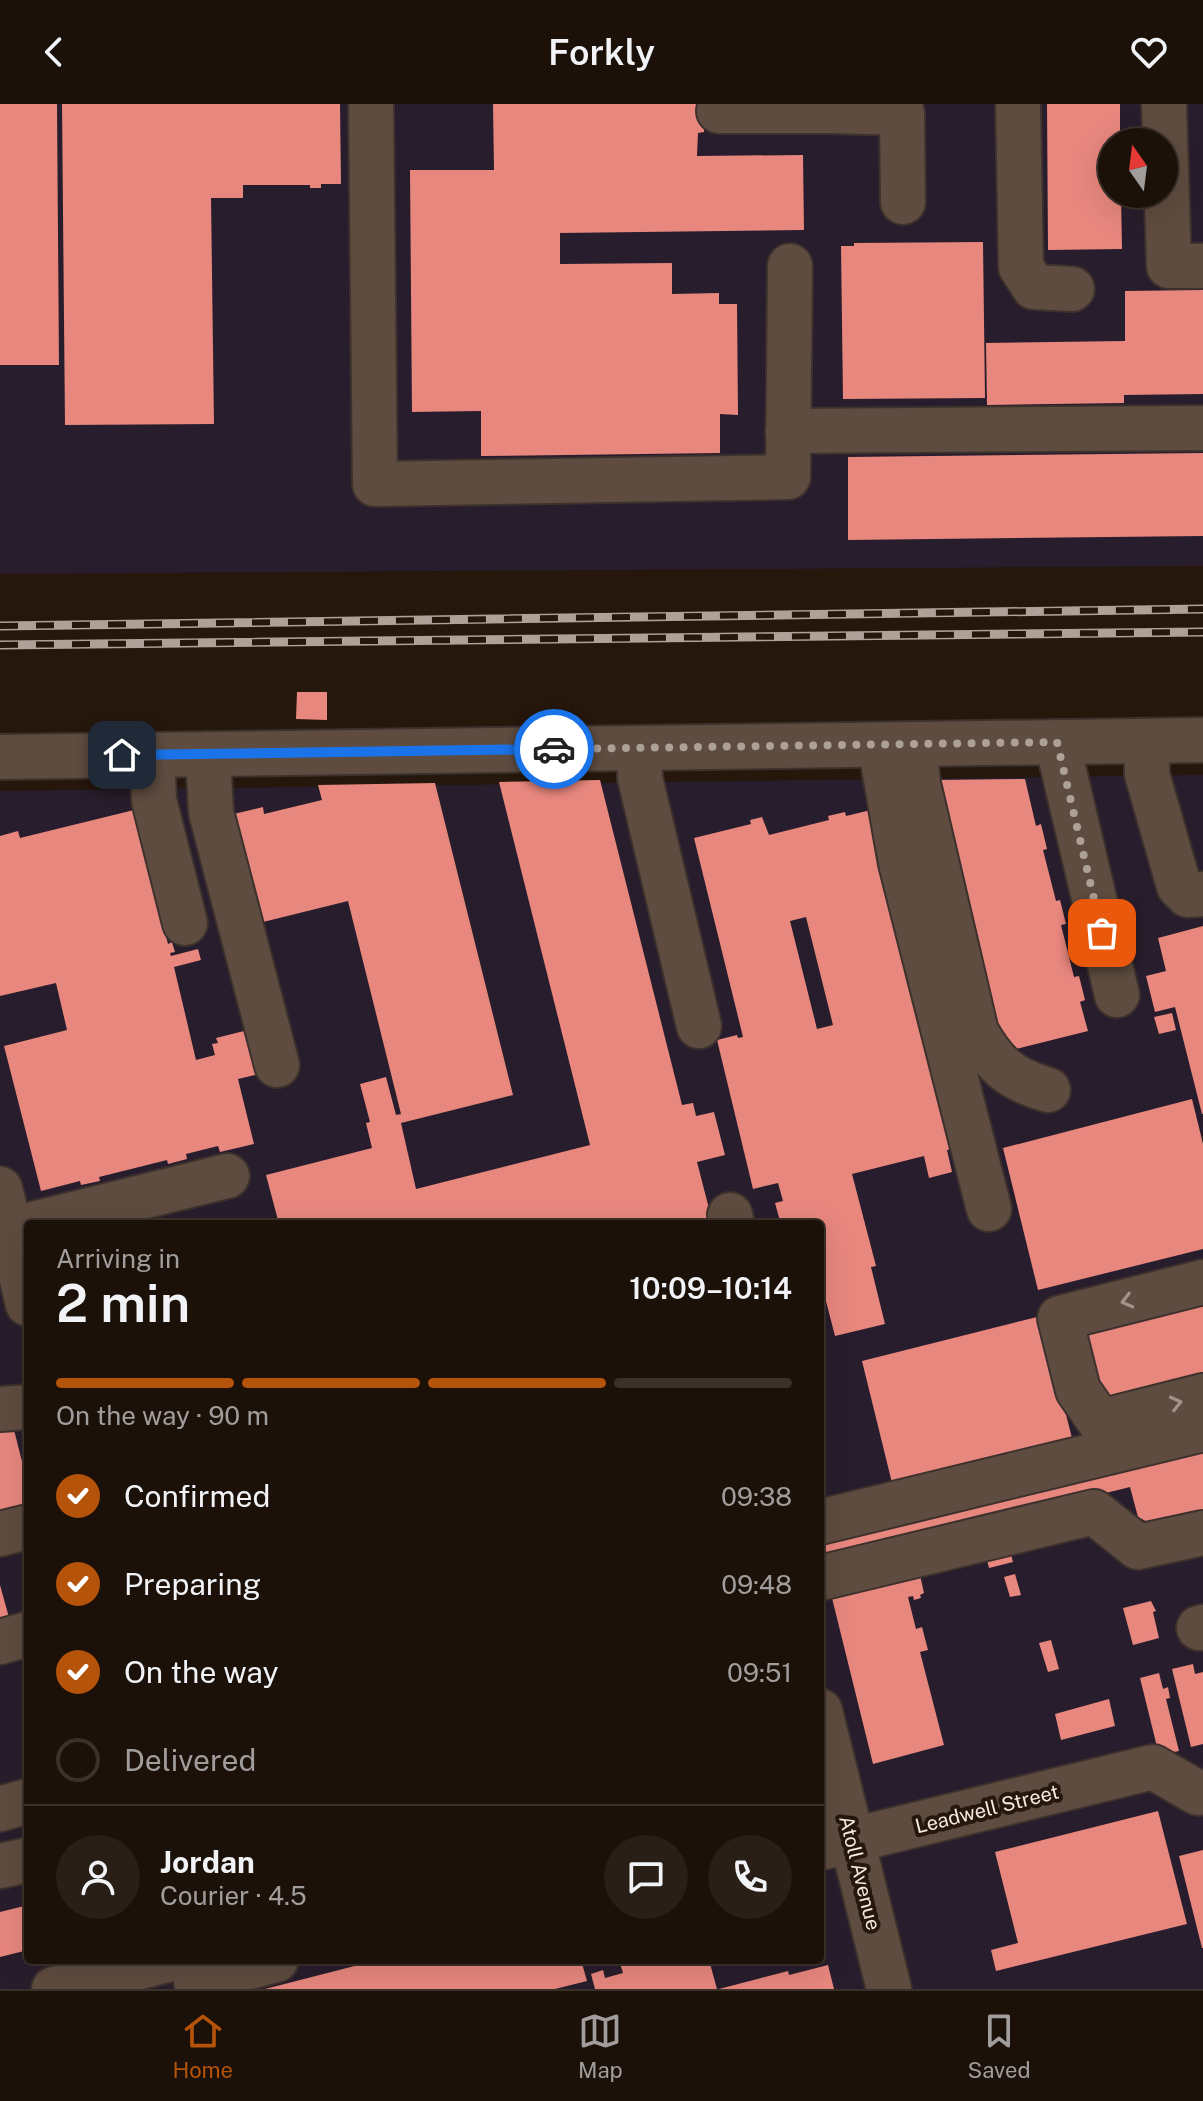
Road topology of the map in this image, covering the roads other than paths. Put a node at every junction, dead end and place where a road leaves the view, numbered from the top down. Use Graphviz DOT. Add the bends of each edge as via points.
graph roads {
  1 [pos="371,104"];
  2 [pos="1018,104"];
  3 [pos="1164,104"];
  4 [pos="829,108"];
  5 [pos="719,111"];
  6 [pos="903,202"];
  7 [pos="790,266"];
  8 [pos="1203,266"];
  9 [pos="1072,289"];
  10 [pos="1203,428"];
  11 [pos="788,431"];
  12 [pos="1203,740"];
  13 [pos="1147,741"];
  14 [pos="1057,742"];
  15 [pos="897,744"];
  16 [pos="640,748"];
  17 [pos="208,754"];
  18 [pos="152,755"];
  19 [pos="0,757"];
  20 [pos="1203,894"];
  21 [pos="185,923"];
  22 [pos="1117,995"];
  23 [pos="699,1026"];
  24 [pos="277,1065"];
  25 [pos="1048,1090"];
  26 [pos="227,1176"];
  27 [pos="989,1209"];
  28 [pos="18,1217"];
  29 [pos="24,1269"];
  30 [pos="1203,1282"];
  31 [pos="1203,1396"];
  32 [pos="24,1407"];
  33 [pos="0,1409"];
  34 [pos="1203,1429"];
  35 [pos="824,1521"];
  36 [pos="24,1528"];
  37 [pos="1203,1533"];
  38 [pos="0,1534"];
  39 [pos="824,1577"];
  40 [pos="24,1635"];
  41 [pos="0,1642"];
  42 [pos="824,1744"];
  43 [pos="1203,1792"];
  44 [pos="24,1802"];
  45 [pos="0,1809"];
  46 [pos="836,1845"];
  47 [pos="24,1861"];
  48 [pos="0,1866"];
  49 [pos="249,1964"];
  50 [pos="188,1973"];
  51 [pos="54,1989"];
  52 [pos="889,1989"];
  1 -- 11 [label="street" via="375,484 788,477"];
  2 -- 9 [label="street" via="1021,267 1034,287"];
  3 -- 8 [label="street" via="1169,266"];
  4 -- 5 [label="street"];
  4 -- 6 [label="street" via="902,113"];
  7 -- 11 [label="street"];
  10 -- 11 [label="street"];
  12 -- 13 [label="street"];
  13 -- 14 [label="street"];
  13 -- 20 [label="street" via="1147,774 1179,886 1188,895"];
  14 -- 15 [label="street"];
  14 -- 22 [label="street"];
  15 -- 16 [label="street"];
  15 -- 25 [label="street" via="924,812 976,1032 1002,1069"];
  15 -- 27 [label="street" via="901,863"];
  16 -- 17 [label="street"];
  16 -- 23 [label="street" via="640,778"];
  17 -- 18 [label="street"];
  17 -- 24 [label="street" via="211,812"];
  18 -- 19 [label="street"];
  18 -- 21 [label="street" via="154,800"];
  26 -- 28 [label="street"];
  28 -- 29 [label="street"];
  30 -- 31 [label="street, one-way" via="1060,1318 1078,1390 1100,1422"];
  32 -- 33 [label="street"];
  34 -- 35 [label="street"];
  36 -- 38 [label="street"];
  37 -- 39 [label="street" via="1138,1547 1094,1512"];
  40 -- 41 [label="street"];
  42 -- 46 [label="street, Atoll Avenue"];
  43 -- 46 [label="street, Leadwell Street" via="1153,1767"];
  44 -- 45 [label="street"];
  46 -- 52 [label="street, Atoll Avenue"];
  47 -- 48 [label="street"];
  49 -- 50 [label="street"];
  50 -- 51 [label="street"];
}
